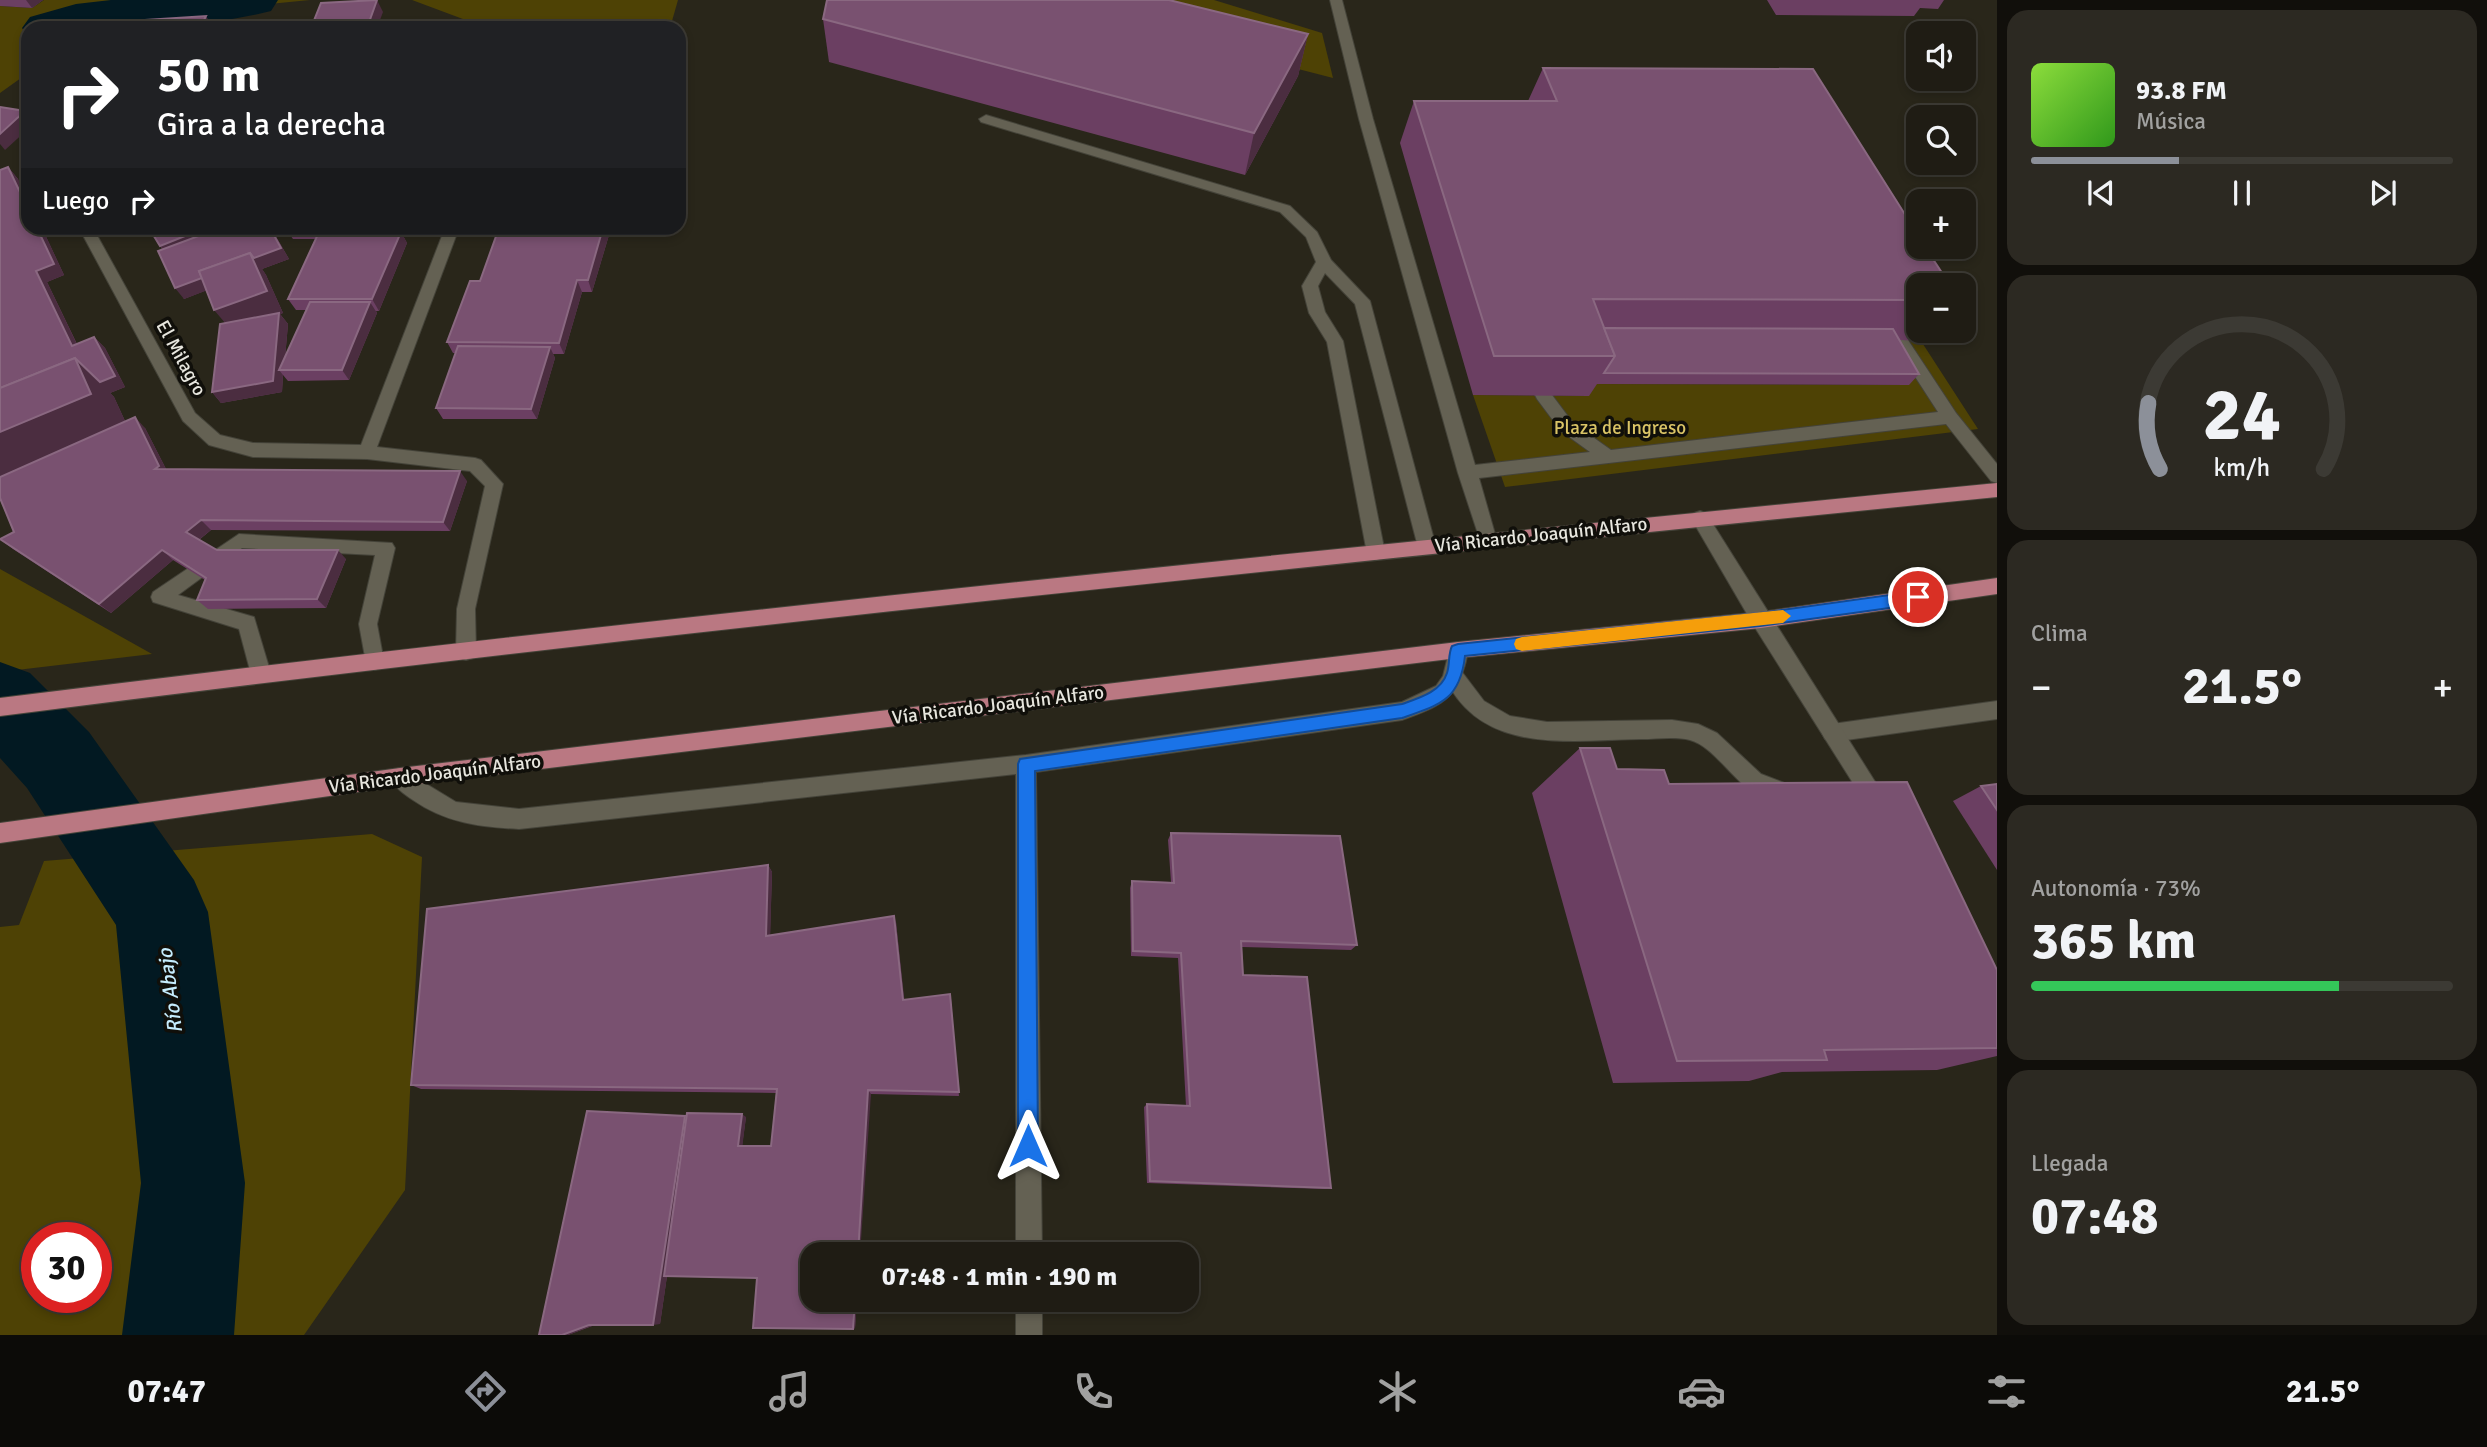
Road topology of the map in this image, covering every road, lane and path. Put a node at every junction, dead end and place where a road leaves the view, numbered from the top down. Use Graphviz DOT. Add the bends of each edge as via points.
graph roads {
  1 [pos="1336,0"];
  2 [pos="986,120"];
  3 [pos="90,235"];
  4 [pos="449,235"];
  5 [pos="1324,261"];
  6 [pos="1900,341"];
  7 [pos="1543,395"];
  8 [pos="1950,417"];
  9 [pos="368,452"];
  10 [pos="1609,457"];
  11 [pos="1467,473"];
  12 [pos="1997,476"];
  13 [pos="1997,490"];
  14 [pos="1700,518"];
  15 [pos="1488,541"];
  16 [pos="1427,547"];
  17 [pos="1376,553"];
  18 [pos="1997,586"];
  19 [pos="1760,620"];
  20 [pos="1458,650"];
  21 [pos="466,652"];
  22 [pos="374,662"];
  23 [pos="261,674"];
  24 [pos="1455,678"];
  25 [pos="0,707"];
  26 [pos="1997,710"];
  27 [pos="1832,733"];
  28 [pos="1026,764"];
  29 [pos="401,777"];
  30 [pos="1866,786"];
  31 [pos="1839,789"];
  32 [pos="1797,791"];
  33 [pos="1888,821"];
  34 [pos="0,833"];
  35 [pos="1029,1242"];
  36 [pos="1029,1312"];
  37 [pos="1029,1335"];
  1 -- 11 [label="street"];
  2 -- 5 [label="lane" via="1285,209 1312,235"];
  3 -- 9 [label="street, El Milagro" via="189,417 215,440 253,450"];
  4 -- 9 [label="street"];
  5 -- 16 [label="street" via="1362,301"];
  5 -- 17 [label="street" via="1310,286 1317,313 1335,341"];
  6 -- 8 [label="street"];
  7 -- 10 [label="street" via="1567,428"];
  8 -- 10 [label="street"];
  8 -- 12 [label="street"];
  9 -- 21 [label="street, El Milagro" via="475,465 494,484 466,610"];
  10 -- 11 [label="street"];
  11 -- 15 [label="street"];
  13 -- 14 [label="main road, Vía Ricardo Joaquín Alfaro"];
  14 -- 15 [label="main road, Vía Ricardo Joaquín Alfaro"];
  14 -- 19 [label="street"];
  15 -- 16 [label="main road, Vía Ricardo Joaquín Alfaro"];
  16 -- 17 [label="main road, Vía Ricardo Joaquín Alfaro"];
  17 -- 21 [label="main road, Vía Ricardo Joaquín Alfaro"];
  18 -- 19 [label="main road, Vía Ricardo Joaquín Alfaro"];
  19 -- 20 [label="main road, Vía Ricardo Joaquín Alfaro"];
  19 -- 27 [label="street"];
  20 -- 24 [label="street"];
  20 -- 29 [label="main road, Vía Ricardo Joaquín Alfaro"];
  21 -- 22 [label="main road, Vía Ricardo Joaquín Alfaro"];
  22 -- 23 [label="main road, Vía Ricardo Joaquín Alfaro"];
  22 -- 23 [label="street" via="368,624 386,548 239,541 160,597 247,623"];
  23 -- 25 [label="main road, Vía Ricardo Joaquín Alfaro"];
  24 -- 28 [label="street" via="1435,699 1402,711"];
  24 -- 32 [label="street" via="1476,706 1495,720 1558,730 1675,729 1697,733 1761,788"];
  26 -- 27 [label="street"];
  27 -- 30 [label="street"];
  28 -- 29 [label="street" via="520,819 468,818 429,801"];
  28 -- 35 [label="street"];
  29 -- 34 [label="main road, Vía Ricardo Joaquín Alfaro"];
  30 -- 31 [label="street"];
  30 -- 33 [label="street"];
  36 -- 37 [label="street"];
}
